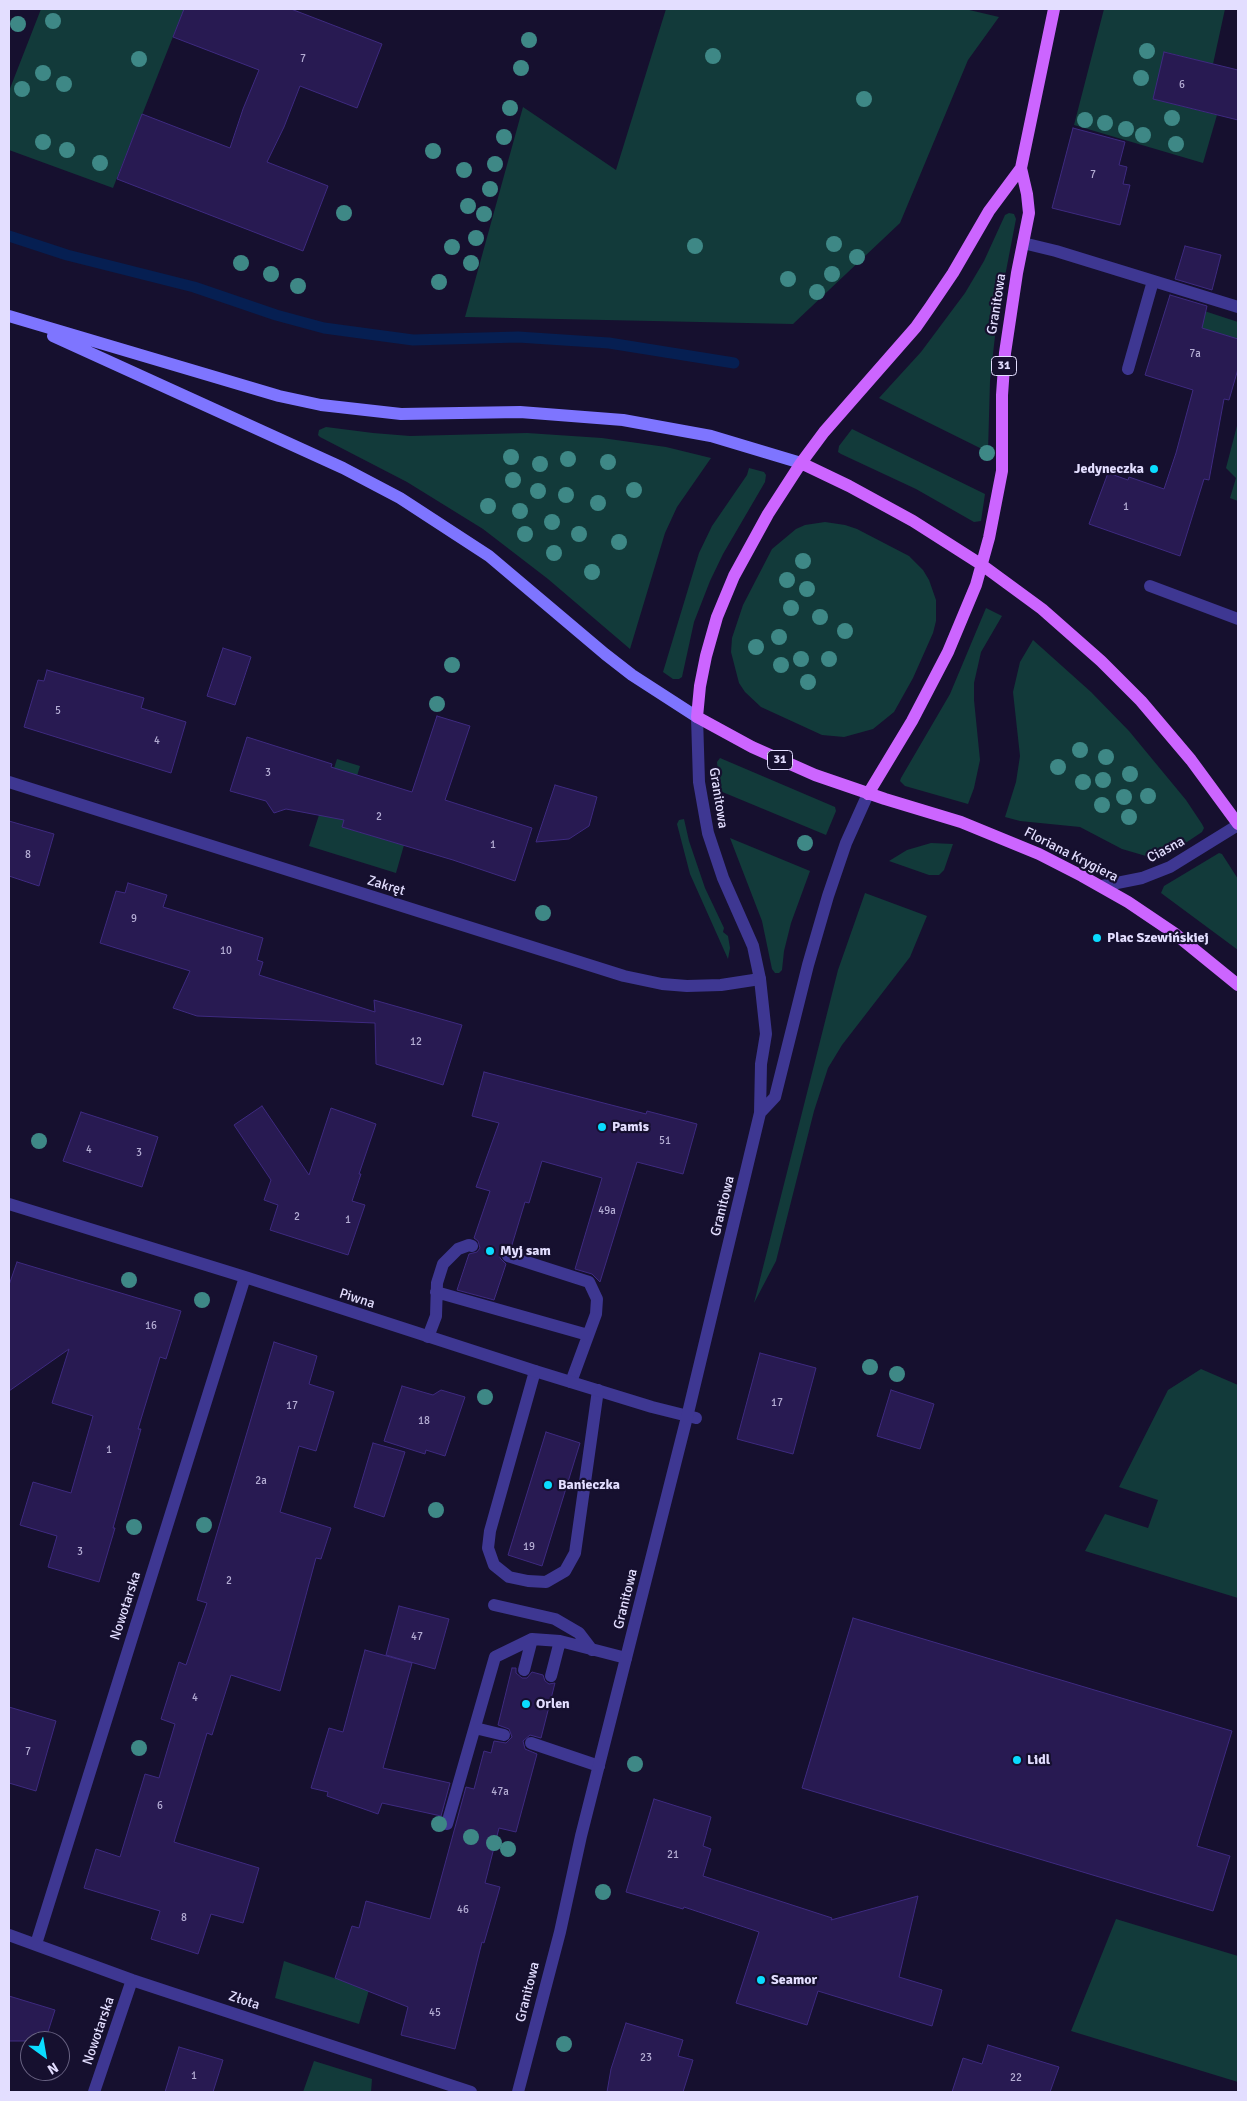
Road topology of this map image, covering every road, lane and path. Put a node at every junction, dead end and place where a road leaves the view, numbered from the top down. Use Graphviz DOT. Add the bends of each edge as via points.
graph roads {
  1 [pos="1054,9"];
  2 [pos="1021,168"];
  3 [pos="1023,243"];
  4 [pos="1153,282"];
  5 [pos="1238,307"];
  6 [pos="12,317"];
  7 [pos="1128,369"];
  8 [pos="801,463"];
  9 [pos="982,565"];
  10 [pos="1150,586"];
  11 [pos="1238,619"];
  12 [pos="697,717"];
  13 [pos="9,782"];
  14 [pos="868,794"];
  15 [pos="1238,824"];
  16 [pos="1102,886"];
  17 [pos="760,979"];
  18 [pos="1238,985"];
  19 [pos="760,1113"];
  20 [pos="9,1204"];
  21 [pos="472,1246"];
  22 [pos="508,1256"];
  23 [pos="245,1277"];
  24 [pos="436,1292"];
  25 [pos="588,1336"];
  26 [pos="428,1337"];
  27 [pos="535,1371"];
  28 [pos="571,1382"];
  29 [pos="598,1390"];
  30 [pos="692,1417"];
  31 [pos="494,1605"];
  32 [pos="532,1639"];
  33 [pos="560,1641"];
  34 [pos="592,1650"];
  35 [pos="626,1658"];
  36 [pos="524,1670"];
  37 [pos="551,1676"];
  38 [pos="474,1728"];
  39 [pos="538,1732"];
  40 [pos="504,1735"];
  41 [pos="599,1766"];
  42 [pos="447,1824"];
  43 [pos="9,1936"];
  44 [pos="36,1944"];
  45 [pos="132,1980"];
  46 [pos="94,2092"];
  47 [pos="471,2092"];
  48 [pos="518,2092"];
  1 -- 2 [label="main road, Granitowa / 31"];
  2 -- 3 [label="main road, Granitowa / 31" via="1029,213"];
  2 -- 8 [label="main road, Granitowa / 31" via="989,211 954,273 916,327 838,415"];
  3 -- 4 [label="street"];
  3 -- 9 [label="main road, Granitowa / 31" via="1005,353 1002,471"];
  4 -- 5 [label="street"];
  4 -- 7 [label="street"];
  6 -- 8 [label="main road" via="279,396 321,405 401,414 520,412 623,420 711,436"];
  6 -- 12 [label="main road" via="343,468 400,498 488,556 632,675"];
  8 -- 9 [label="main road" via="893,509"];
  8 -- 12 [label="main road, 31" via="753,540 720,610 706,656"];
  9 -- 14 [label="main road, Granitowa" via="959,629 925,698"];
  9 -- 15 [label="main road" via="1056,621 1123,683 1191,760"];
  10 -- 11 [label="street"];
  12 -- 14 [label="main road, 31" via="774,758"];
  12 -- 17 [label="street, Granitowa" via="699,782 708,833 723,878 753,946"];
  13 -- 17 [label="street, Zakręt" via="624,976 687,986"];
  14 -- 16 [label="main road, Floriana Krygiera / 31" via="961,822 1039,854"];
  14 -- 19 [label="street, Granitowa" via="846,843 828,896 775,1097"];
  15 -- 16 [label="street, Ciasna" via="1170,867 1142,878"];
  16 -- 18 [label="main road, Floriana Krygiera / 31" via="1174,933"];
  17 -- 19 [label="street, Granitowa" via="766,1034 761,1064"];
  19 -- 30 [label="street, Granitowa"];
  20 -- 23 [label="street, Piwna"];
  21 -- 24 [label="street" via="458,1248 444,1264"];
  22 -- 25 [label="street" via="589,1282 597,1299 596,1314"];
  23 -- 26 [label="street, Piwna"];
  23 -- 44 [label="street, Nowotarska"];
  24 -- 25 [label="street"];
  24 -- 26 [label="street" via="436,1316"];
  25 -- 28 [label="street"];
  26 -- 27 [label="street, Piwna"];
  27 -- 28 [label="street, Piwna"];
  27 -- 29 [label="street" via="490,1531 488,1548 494,1565 509,1577 546,1582 565,1572 575,1553"];
  28 -- 29 [label="street, Piwna"];
  29 -- 30 [label="street, Piwna"];
  30 -- 35 [label="street, Granitowa"];
  31 -- 34 [label="street" via="556,1619 579,1633"];
  32 -- 33 [label="street"];
  32 -- 36 [label="street"];
  32 -- 38 [label="street" via="495,1657"];
  33 -- 34 [label="street"];
  33 -- 37 [label="street"];
  34 -- 35 [label="street"];
  35 -- 41 [label="street, Granitowa"];
  38 -- 40 [label="street"];
  38 -- 42 [label="street"];
  39 -- 41 [label="street" via="533,1744"];
  41 -- 48 [label="street, Granitowa"];
  43 -- 44 [label="street, Złota"];
  44 -- 45 [label="street, Złota"];
  45 -- 46 [label="street, Nowotarska"];
  45 -- 47 [label="street, Złota"];
}
